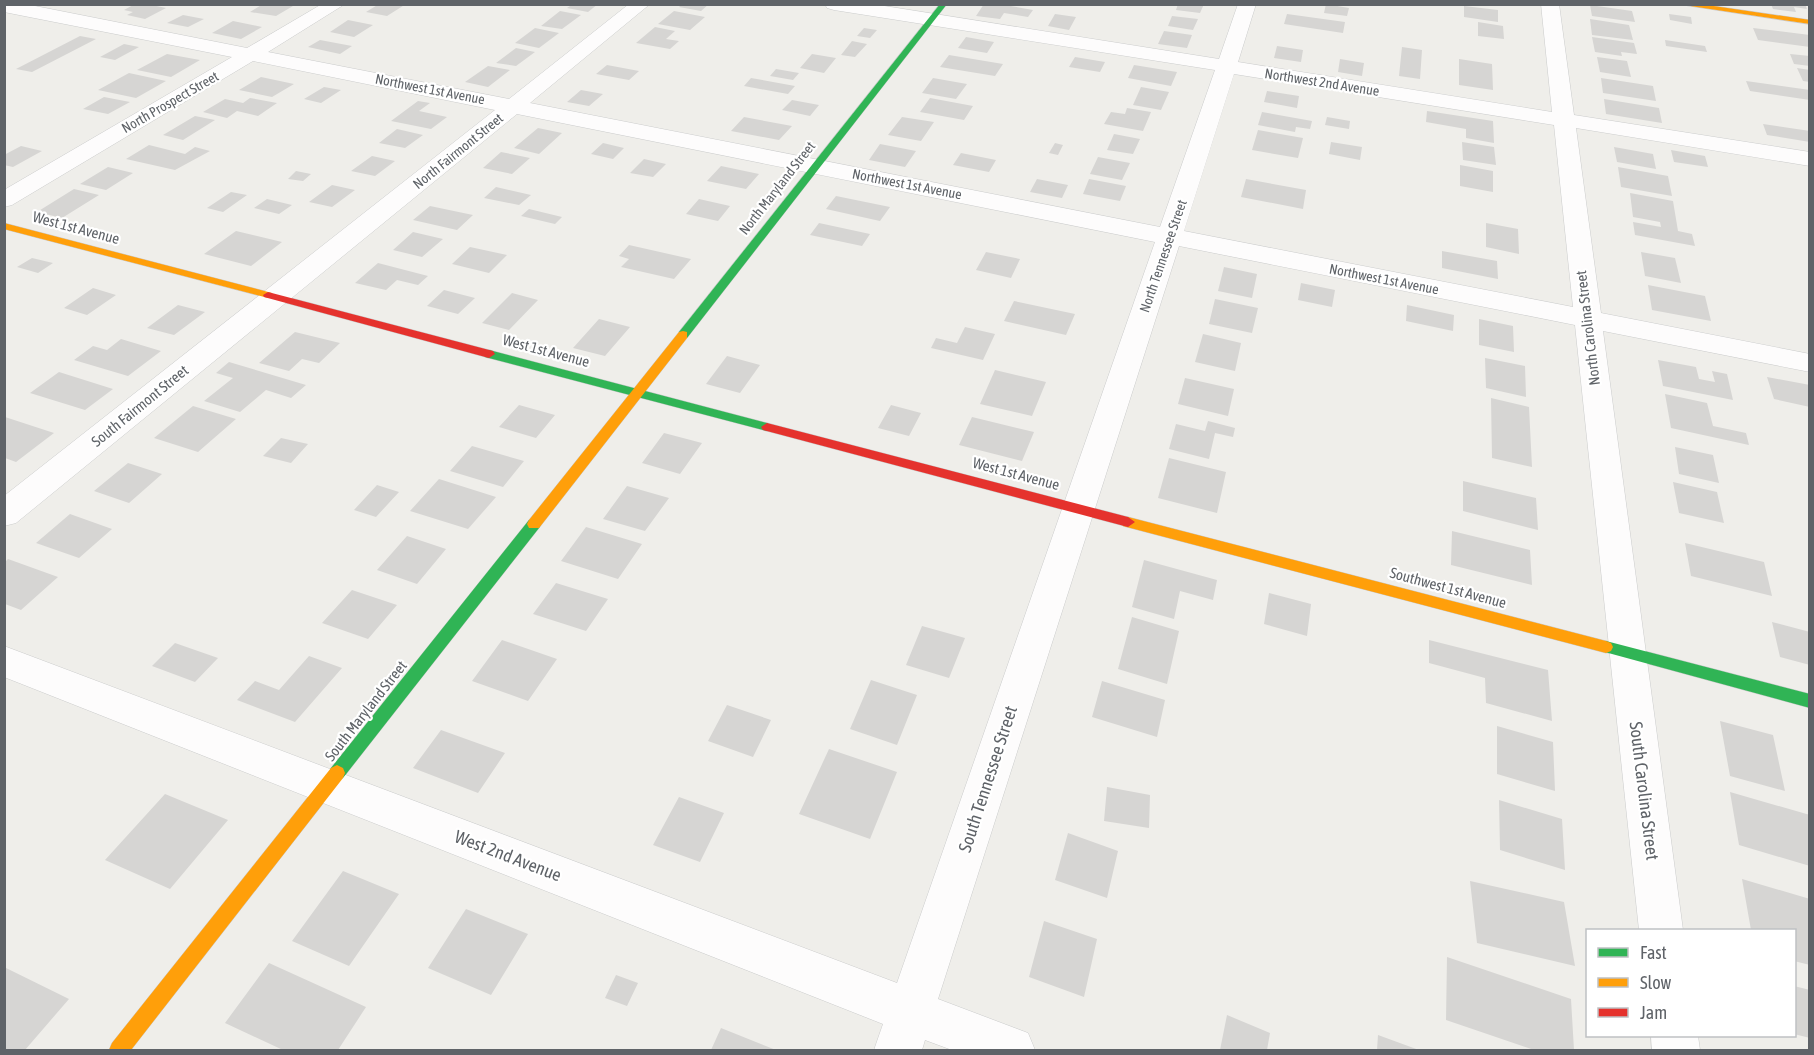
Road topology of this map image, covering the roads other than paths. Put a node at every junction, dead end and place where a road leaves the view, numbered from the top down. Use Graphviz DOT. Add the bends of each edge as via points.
graph roads {
  1 [pos="336,4"];
  2 [pos="641,4"];
  3 [pos="834,4"];
  4 [pos="1248,4"];
  5 [pos="1550,4"];
  6 [pos="1680,4"];
  7 [pos="16,9"];
  8 [pos="937,12"];
  9 [pos="1809,22"];
  10 [pos="251,55"];
  11 [pos="1228,67"];
  12 [pos="514,106"];
  13 [pos="1563,120"];
  14 [pos="1809,159"];
  15 [pos="815,166"];
  16 [pos="4,200"];
  17 [pos="4,226"];
  18 [pos="1170,235"];
  19 [pos="275,297"];
  20 [pos="1587,320"];
  21 [pos="1809,363"];
  22 [pos="638,392"];
  23 [pos="1079,508"];
  24 [pos="4,514"];
  25 [pos="1626,652"];
  26 [pos="4,661"];
  27 [pos="1809,701"];
  28 [pos="328,786"];
  29 [pos="1661,929"];
  30 [pos="911,1012"];
  31 [pos="119,1050"];
  32 [pos="898,1050"];
  33 [pos="1011,1050"];
  1 -- 10 [label="street, North Prospect Street"];
  2 -- 12 [label="street, North Fairmont Street"];
  3 -- 8 [label="street, Northwest 2nd Avenue"];
  4 -- 11 [label="street, North Tennessee Street"];
  5 -- 13 [label="street, North Carolina Street"];
  6 -- 9 [label="street"];
  7 -- 10 [label="street, Northwest 1st Avenue"];
  8 -- 11 [label="street, Northwest 2nd Avenue"];
  8 -- 15 [label="street, North Maryland Street"];
  10 -- 12 [label="street, Northwest 1st Avenue"];
  10 -- 16 [label="street, North Prospect Street"];
  11 -- 13 [label="street, Northwest 2nd Avenue"];
  11 -- 18 [label="street, North Tennessee Street"];
  12 -- 15 [label="street, Northwest 1st Avenue"];
  12 -- 19 [label="street, North Fairmont Street"];
  13 -- 14 [label="street, Northwest 2nd Avenue"];
  13 -- 20 [label="street, North Carolina Street"];
  15 -- 18 [label="street, Northwest 1st Avenue"];
  15 -- 22 [label="street, North Maryland Street"];
  17 -- 19 [label="street, West 1st Avenue"];
  18 -- 20 [label="street, Northwest 1st Avenue"];
  18 -- 23 [label="street, North Tennessee Street"];
  19 -- 22 [label="street, West 1st Avenue"];
  19 -- 24 [label="street, South Fairmont Street"];
  20 -- 21 [label="street, Northwest 1st Avenue"];
  20 -- 25 [label="street, North Carolina Street"];
  22 -- 23 [label="street, West 1st Avenue"];
  22 -- 28 [label="street, South Maryland Street"];
  23 -- 25 [label="street, Southwest 1st Avenue"];
  23 -- 30 [label="street, South Tennessee Street"];
  25 -- 27 [label="street, Southwest 1st Avenue"];
  25 -- 29 [label="street, South Carolina Street"];
  26 -- 28 [label="street, West 2nd Avenue"];
  28 -- 30 [label="street, West 2nd Avenue"];
  28 -- 31 [label="street, South Maryland Street"];
  30 -- 32 [label="street, South Tennessee Street"];
  30 -- 33 [label="street, West 2nd Avenue"];
}
